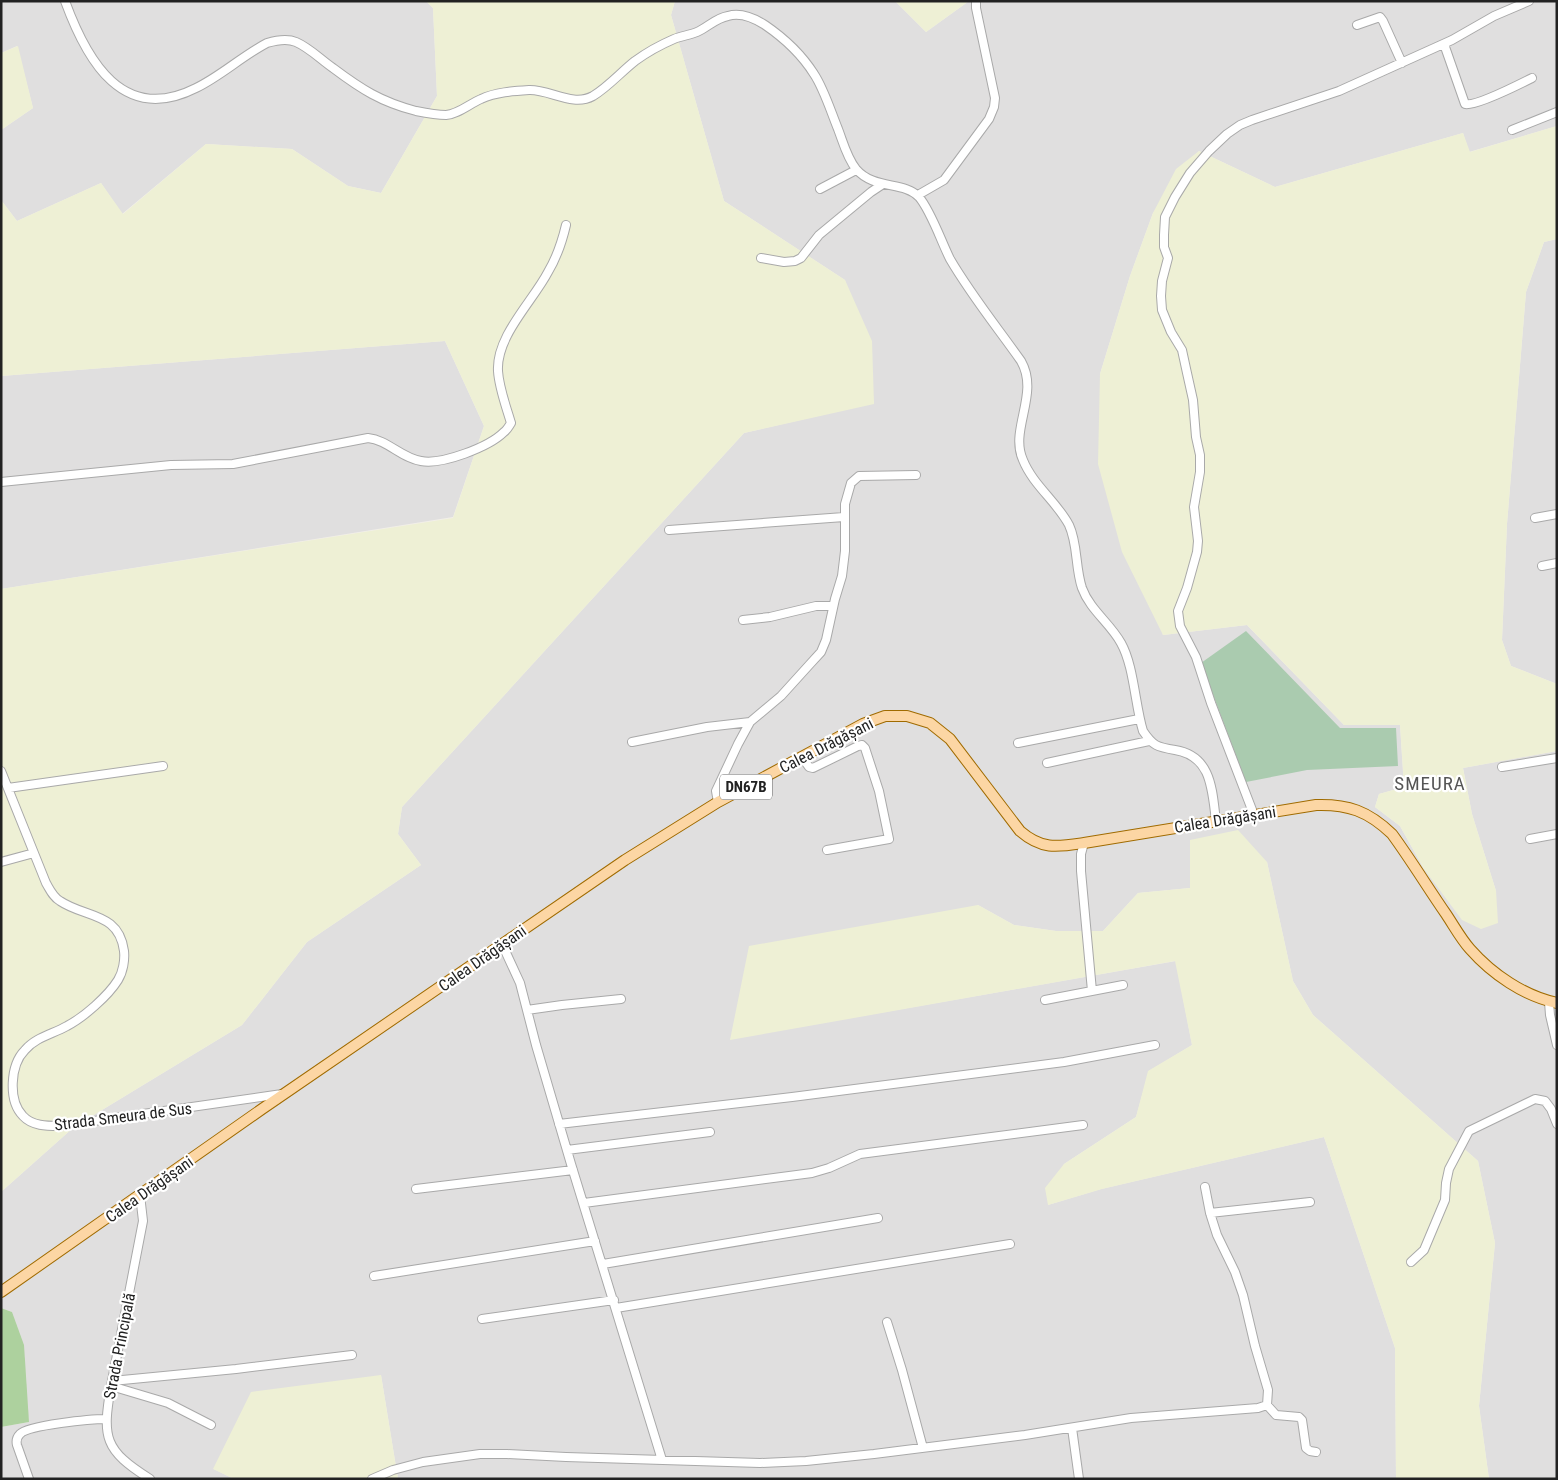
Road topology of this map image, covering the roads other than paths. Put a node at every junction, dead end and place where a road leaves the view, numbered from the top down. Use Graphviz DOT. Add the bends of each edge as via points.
graph roads {
  1 [pos="65,1"];
  2 [pos="976,1"];
  3 [pos="1529,1"];
  4 [pos="1357,25"];
  5 [pos="1444,44"];
  6 [pos="1402,63"];
  7 [pos="1532,78"];
  8 [pos="1557,112"];
  9 [pos="1512,130"];
  10 [pos="856,170"];
  11 [pos="883,184"];
  12 [pos="820,189"];
  13 [pos="918,195"];
  14 [pos="566,225"];
  15 [pos="761,258"];
  16 [pos="916,476"];
  17 [pos="1,482"];
  18 [pos="1557,514"];
  19 [pos="844,517"];
  20 [pos="1535,518"];
  21 [pos="669,530"];
  22 [pos="1557,563"];
  23 [pos="1542,566"];
  24 [pos="833,606"];
  25 [pos="743,620"];
  26 [pos="1139,719"];
  27 [pos="750,722"];
  28 [pos="1150,741"];
  29 [pos="632,742"];
  30 [pos="1018,743"];
  31 [pos="802,757"];
  32 [pos="1557,758"];
  33 [pos="1047,763"];
  34 [pos="163,766"];
  35 [pos="1502,766"];
  36 [pos="1,771"];
  37 [pos="8,788"];
  38 [pos="718,802"];
  39 [pos="1254,815"];
  40 [pos="1216,820"];
  41 [pos="1557,834"];
  42 [pos="1530,839"];
  43 [pos="1084,843"];
  44 [pos="827,850"];
  45 [pos="34,854"];
  46 [pos="1,862"];
  47 [pos="502,944"];
  48 [pos="1123,985"];
  49 [pos="1092,991"];
  50 [pos="621,999"];
  51 [pos="1045,1000"];
  52 [pos="1553,1003"];
  53 [pos="527,1010"];
  54 [pos="1155,1045"];
  55 [pos="1557,1045"];
  56 [pos="285,1093"];
  57 [pos="559,1124"];
  58 [pos="1557,1124"];
  59 [pos="1083,1125"];
  60 [pos="710,1132"];
  61 [pos="567,1150"];
  62 [pos="573,1170"];
  63 [pos="1205,1187"];
  64 [pos="416,1189"];
  65 [pos="140,1195"];
  66 [pos="1310,1202"];
  67 [pos="584,1203"];
  68 [pos="1210,1213"];
  69 [pos="878,1218"];
  70 [pos="595,1241"];
  71 [pos="1010,1244"];
  72 [pos="1411,1262"];
  73 [pos="603,1264"];
  74 [pos="374,1276"];
  75 [pos="1,1292"];
  76 [pos="615,1304"];
  77 [pos="482,1319"];
  78 [pos="887,1322"];
  79 [pos="352,1356"];
  80 [pos="111,1384"];
  81 [pos="1267,1406"];
  82 [pos="106,1419"];
  83 [pos="211,1425"];
  84 [pos="1072,1428"];
  85 [pos="923,1448"];
  86 [pos="1316,1452"];
  87 [pos="662,1460"];
  88 [pos="29,1479"];
  89 [pos="150,1479"];
  90 [pos="372,1479"];
  91 [pos="1079,1479"];
  1 -- 10 [label="street" via="80,39 106,77 140,98 168,98 196,89 267,43 289,40 298,42 386,102 449,115 501,93 530,90 571,100 591,97 662,44 697,32 725,16 746,16 785,40 815,74"];
  2 -- 13 [label="street" via="994,107 944,180"];
  3 -- 5 [label="street"];
  4 -- 6 [label="street" via="1380,16"];
  5 -- 6 [label="street"];
  5 -- 7 [label="street" via="1465,104 1480,102"];
  6 -- 39 [label="street" via="1338,91 1240,125 1209,151 1190,173 1165,217 1164,247 1168,258 1162,281 1162,310 1182,350 1200,455 1194,508 1197,552 1178,611 1180,626 1196,657"];
  8 -- 9 [label="street"];
  10 -- 11 [label="street" via="865,178"];
  10 -- 12 [label="street"];
  11 -- 13 [label="street"];
  11 -- 15 [label="street" via="819,235 801,258 784,262"];
  13 -- 26 [label="street" via="975,299 1026,369 1028,388 1019,446 1022,460 1072,532 1078,575 1085,597 1113,630 1124,651"];
  14 -- 17 [label="street" via="548,274 528,300 500,353 499,383 511,423 504,433 483,446 446,460 421,462 381,441 368,438 233,464 170,465"];
  16 -- 19 [label="street" via="859,476 849,488"];
  18 -- 20 [label="street"];
  19 -- 21 [label="street"];
  19 -- 24 [label="street" via="842,576"];
  22 -- 23 [label="street"];
  24 -- 25 [label="street" via="816,606"];
  24 -- 27 [label="street" via="829,630 820,652 780,696"];
  26 -- 28 [label="street" via="1142,731"];
  26 -- 30 [label="street"];
  27 -- 29 [label="street"];
  27 -- 38 [label="street" via="716,791"];
  28 -- 33 [label="street"];
  28 -- 40 [label="street" via="1158,747 1188,753 1205,768 1210,778"];
  31 -- 38 [label="main road, Calea Drăgășani / DN67B"];
  31 -- 43 [label="main road, Calea Drăgășani / DN67B" via="863,724 885,716 907,716 930,723 950,739 1012,822 1028,838 1048,846"];
  31 -- 44 [label="street" via="813,768 862,745 879,791 889,839"];
  32 -- 35 [label="street"];
  34 -- 37 [label="street"];
  36 -- 37 [label="street, Strada Smeura de Sus"];
  37 -- 45 [label="street, Strada Smeura de Sus"];
  38 -- 47 [label="main road, Calea Drăgășani / DN67B" via="625,860"];
  39 -- 40 [label="main road, Calea Drăgășani / DN67B"];
  39 -- 52 [label="main road, Calea Drăgășani / DN67B" via="1333,805 1358,810 1381,823 1399,844 1469,949 1492,970 1521,989"];
  40 -- 43 [label="main road, Calea Drăgășani / DN67B"];
  41 -- 42 [label="street"];
  43 -- 49 [label="street" via="1081,871"];
  45 -- 46 [label="street"];
  45 -- 56 [label="street, Strada Smeura de Sus" via="52,894 60,901 109,922 122,938 125,953 118,981 101,999 68,1026 36,1041 18,1058 13,1088 16,1107 23,1117 44,1126 59,1126"];
  47 -- 53 [label="street" via="520,982"];
  47 -- 56 [label="main road, Calea Drăgășani / DN67B"];
  48 -- 49 [label="street"];
  49 -- 51 [label="street"];
  50 -- 53 [label="street"];
  52 -- 55 [label="street"];
  53 -- 57 [label="street"];
  54 -- 57 [label="street" via="1064,1062 792,1098"];
  56 -- 65 [label="main road, Calea Drăgășani / DN67B"];
  57 -- 61 [label="street"];
  58 -- 72 [label="street" via="1545,1101 1535,1099 1469,1131 1449,1169 1446,1200 1424,1250"];
  59 -- 67 [label="street" via="860,1154 812,1173"];
  60 -- 61 [label="street"];
  61 -- 62 [label="street"];
  62 -- 64 [label="street"];
  62 -- 67 [label="street"];
  63 -- 68 [label="street"];
  65 -- 75 [label="main road, Calea Drăgășani / DN67B"];
  65 -- 80 [label="street, Strada Principală" via="142,1228"];
  66 -- 68 [label="street"];
  67 -- 70 [label="street"];
  68 -- 81 [label="street" via="1241,1289 1268,1390"];
  69 -- 73 [label="street"];
  70 -- 73 [label="street"];
  70 -- 74 [label="street"];
  71 -- 76 [label="street"];
  73 -- 76 [label="street"];
  76 -- 77 [label="street"];
  76 -- 87 [label="street"];
  78 -- 85 [label="street"];
  79 -- 80 [label="street"];
  80 -- 82 [label="street, Strada Principală"];
  80 -- 83 [label="street" via="168,1403"];
  81 -- 84 [label="street" via="1131,1418"];
  81 -- 86 [label="street" via="1276,1415 1299,1417 1306,1448"];
  82 -- 88 [label="street" via="48,1426 20,1434 17,1445"];
  82 -- 89 [label="street, Strada Principală" via="108,1436 118,1455"];
  84 -- 85 [label="street"];
  84 -- 91 [label="street"];
  85 -- 87 [label="street" via="769,1463"];
  87 -- 90 [label="street" via="480,1454 423,1462"];
}
